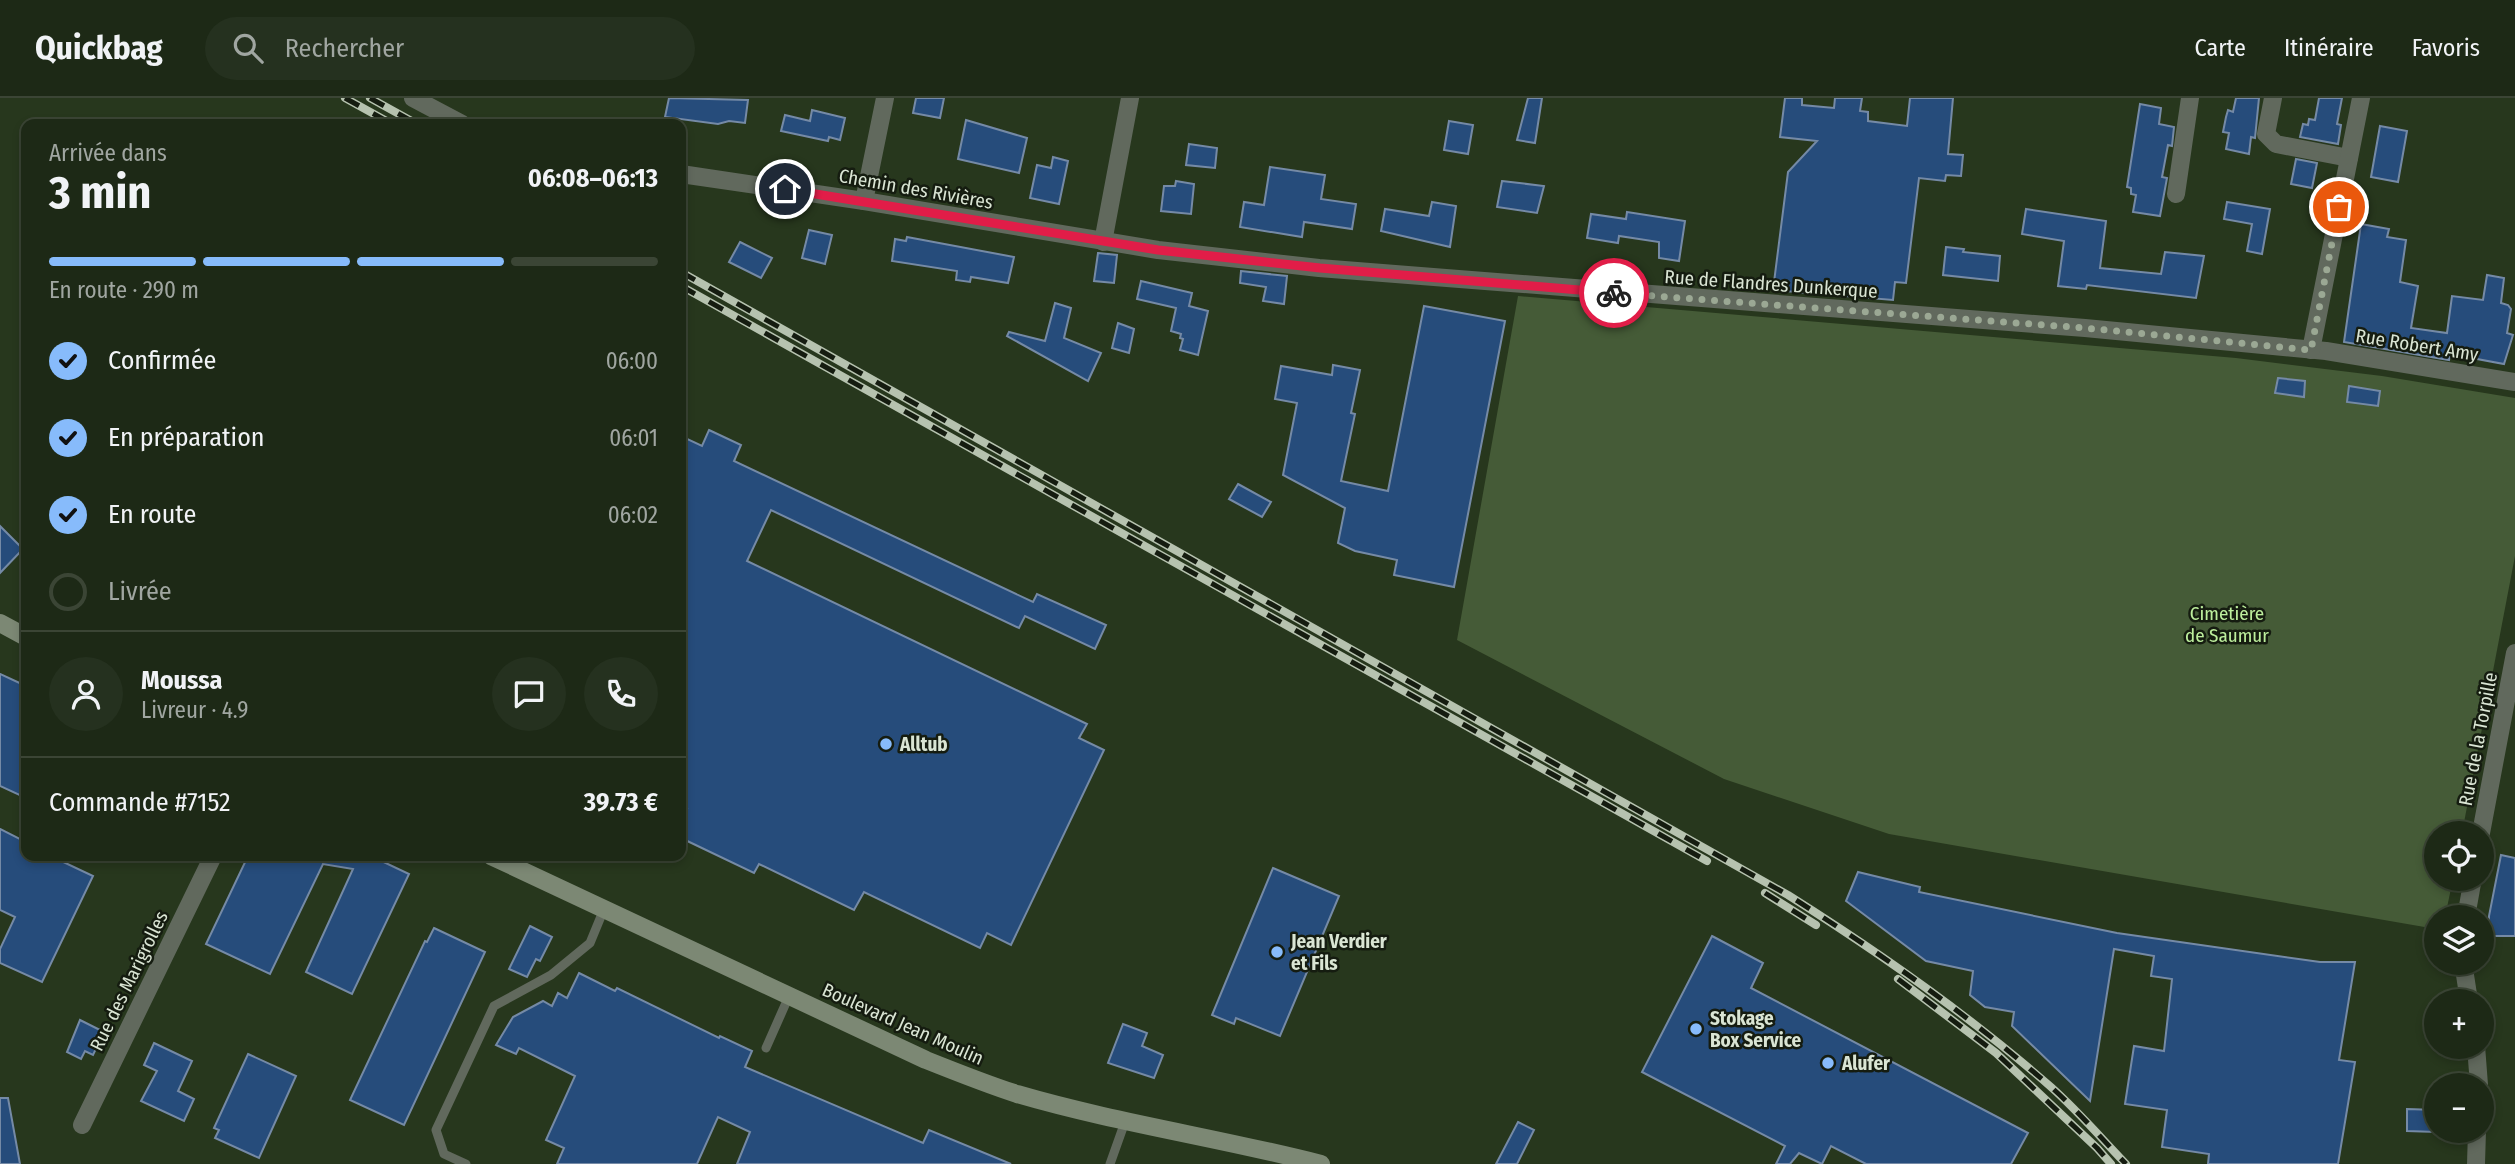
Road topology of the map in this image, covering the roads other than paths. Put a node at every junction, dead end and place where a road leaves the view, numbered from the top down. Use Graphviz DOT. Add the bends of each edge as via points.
graph roads {
  1 [pos="413,98"];
  2 [pos="886,98"];
  3 [pos="1130,98"];
  4 [pos="2190,98"];
  5 [pos="2273,98"];
  6 [pos="2361,98"];
  7 [pos="452,119"];
  8 [pos="2349,158"];
  9 [pos="686,175"];
  10 [pos="2176,194"];
  11 [pos="864,201"];
  12 [pos="1103,242"];
  13 [pos="2311,350"];
  14 [pos="2515,382"];
  15 [pos="0,623"];
  16 [pos="21,634"];
  17 [pos="2515,653"];
  18 [pos="2483,821"];
  19 [pos="211,861"];
  20 [pos="502,861"];
  21 [pos="604,909"];
  22 [pos="789,996"];
  23 [pos="766,1048"];
  24 [pos="1126,1119"];
  25 [pos="82,1125"];
  26 [pos="2477,1143"];
  27 [pos="466,1164"];
  28 [pos="1110,1164"];
  29 [pos="1321,1164"];
  30 [pos="2476,1164"];
  1 -- 7 [label="street"];
  2 -- 11 [label="street"];
  3 -- 12 [label="street"];
  4 -- 10 [label="street"];
  5 -- 8 [label="street" via="2266,134 2276,144"];
  6 -- 8 [label="street"];
  8 -- 13 [label="street"];
  9 -- 11 [label="street, Chemin des Rivières"];
  11 -- 12 [label="street, Chemin des Rivières"];
  12 -- 13 [label="street, Rue de Flandres Dunkerque" via="1347,271"];
  13 -- 14 [label="street, Rue Robert Amy"];
  15 -- 16 [label="street"];
  17 -- 18 [label="street, Rue de la Torpille"];
  19 -- 25 [label="street, Rue des Marigrolles"];
  20 -- 21 [label="street, Boulevard Jean Moulin"];
  21 -- 22 [label="street, Boulevard Jean Moulin"];
  21 -- 27 [label="lane" via="590,943 551,975 494,1006 436,1130 443,1154"];
  22 -- 23 [label="lane"];
  22 -- 24 [label="street, Boulevard Jean Moulin" via="968,1077"];
  24 -- 28 [label="lane"];
  24 -- 29 [label="street, Boulevard Jean Moulin"];
  26 -- 30 [label="street"];
}
